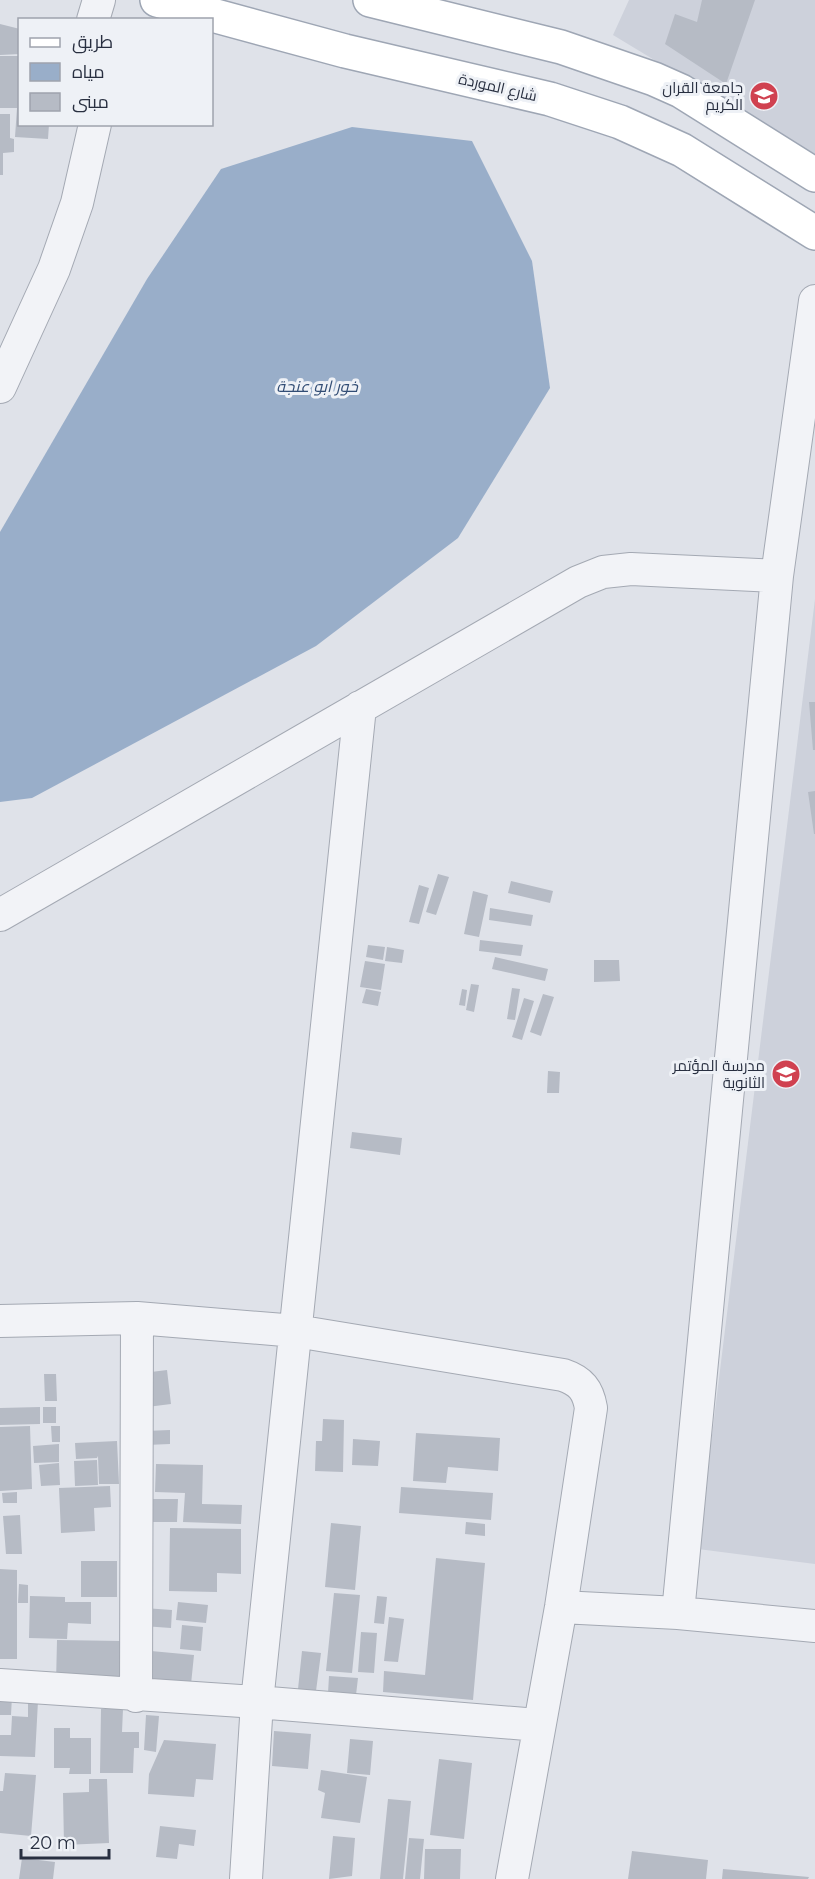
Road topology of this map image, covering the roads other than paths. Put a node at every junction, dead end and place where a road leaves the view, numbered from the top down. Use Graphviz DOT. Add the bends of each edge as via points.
graph roads {
  1 [pos="99,0"];
  2 [pos="157,0"];
  3 [pos="370,0"];
  4 [pos="94,18"];
  5 [pos="95,126"];
  6 [pos="815,175"];
  7 [pos="815,233"];
  8 [pos="815,301"];
  9 [pos="5,368"];
  10 [pos="777,576"];
  11 [pos="360,707"];
  12 [pos="0,915"];
  13 [pos="137,1318"];
  14 [pos="0,1321"];
  15 [pos="296,1331"];
  16 [pos="561,1607"];
  17 [pos="678,1613"];
  18 [pos="815,1626"];
  19 [pos="0,1685"];
  20 [pos="136,1696"];
  21 [pos="257,1702"];
  22 [pos="538,1725"];
  23 [pos="246,1879"];
  24 [pos="512,1879"];
  1 -- 4 [label="street"];
  2 -- 7 [label="main road, شارع الموردة" via="345,51 550,99 620,122 682,150"];
  3 -- 6 [label="main road" via="561,47 681,91"];
  5 -- 9 [label="street" via="77,202 54,269"];
  8 -- 10 [label="street"];
  10 -- 11 [label="street" via="631,569 603,572 558,593"];
  10 -- 17 [label="street"];
  11 -- 12 [label="street"];
  11 -- 15 [label="street"];
  13 -- 14 [label="street"];
  13 -- 15 [label="street"];
  13 -- 20 [label="street"];
  15 -- 16 [label="street" via="563,1375 584,1387 591,1408"];
  15 -- 21 [label="street"];
  16 -- 17 [label="street"];
  16 -- 22 [label="street"];
  17 -- 18 [label="street"];
  19 -- 20 [label="street"];
  20 -- 21 [label="street"];
  21 -- 22 [label="street"];
  21 -- 23 [label="street"];
  22 -- 24 [label="street"];
}
